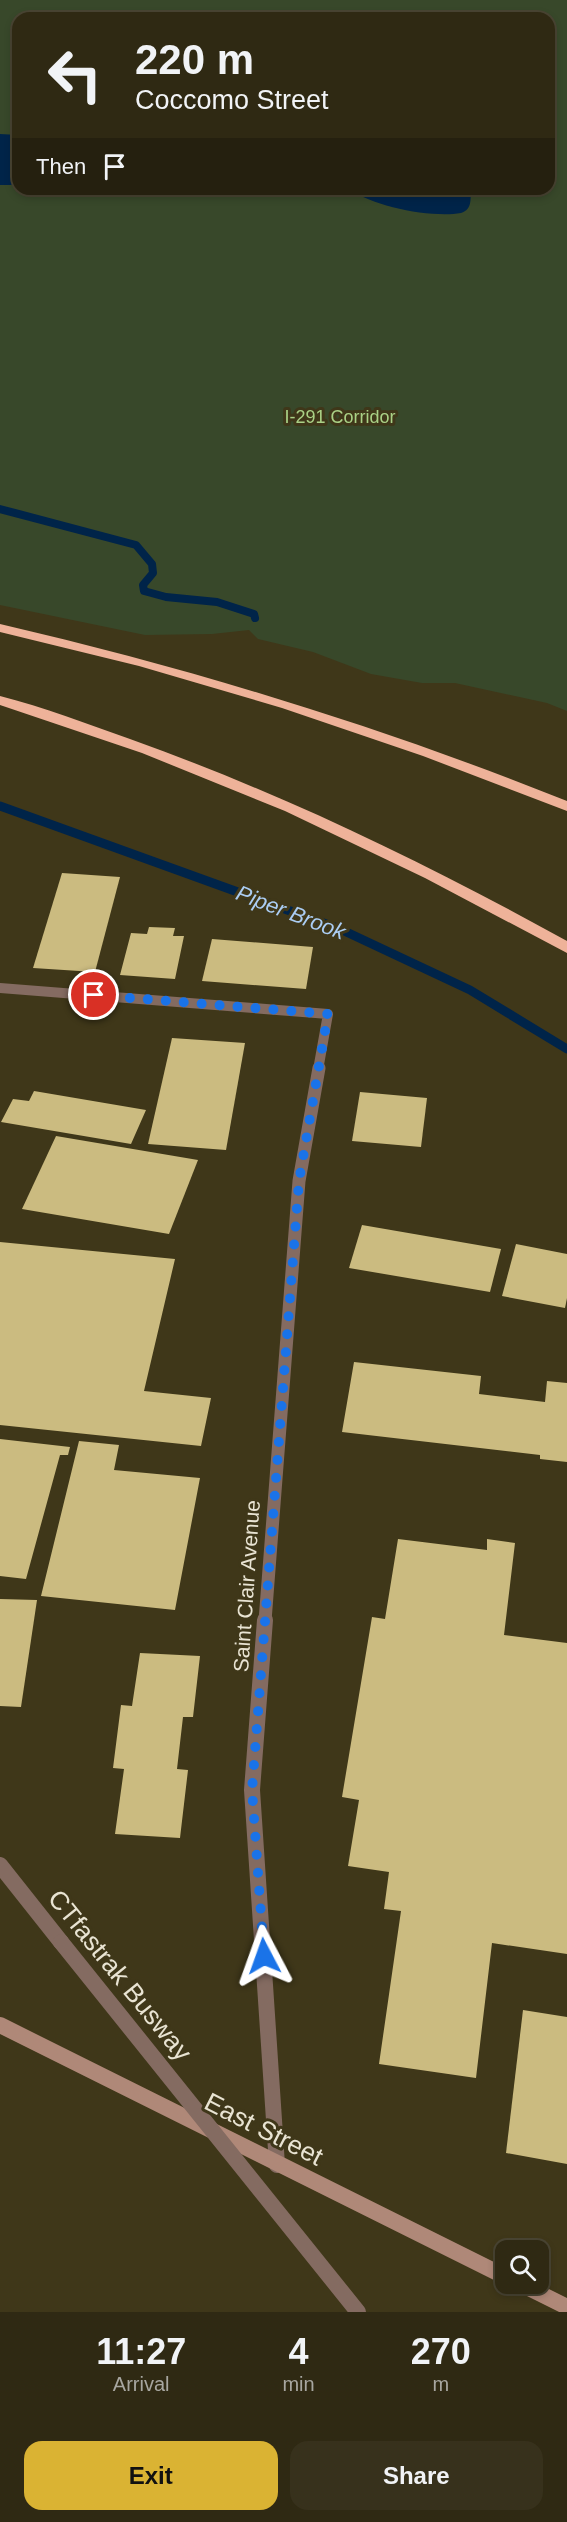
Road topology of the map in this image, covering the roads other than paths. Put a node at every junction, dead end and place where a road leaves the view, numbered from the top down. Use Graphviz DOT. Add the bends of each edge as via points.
graph roads {
  1 [pos="0,628"];
  2 [pos="0,700"];
  3 [pos="567,806"];
  4 [pos="567,948"];
  5 [pos="0,988"];
  6 [pos="0,1865"];
  7 [pos="0,2025"];
  8 [pos="277,2164"];
  9 [pos="495,2272"];
  10 [pos="541,2294"];
  11 [pos="567,2307"];
  12 [pos="358,2312"];
  1 -- 3 [label="highway" via="153,666 294,708"];
  2 -- 4 [label="highway" via="120,740 272,800 412,865"];
  5 -- 8 [label="street, Saint Clair Avenue" via="328,1014 299,1181 252,1790"];
  6 -- 12 [label="street, CTfastrak Busway, bridge"];
  7 -- 8 [label="main road, East Street"];
  8 -- 9 [label="main road, East Street"];
  10 -- 11 [label="main road"];
}
